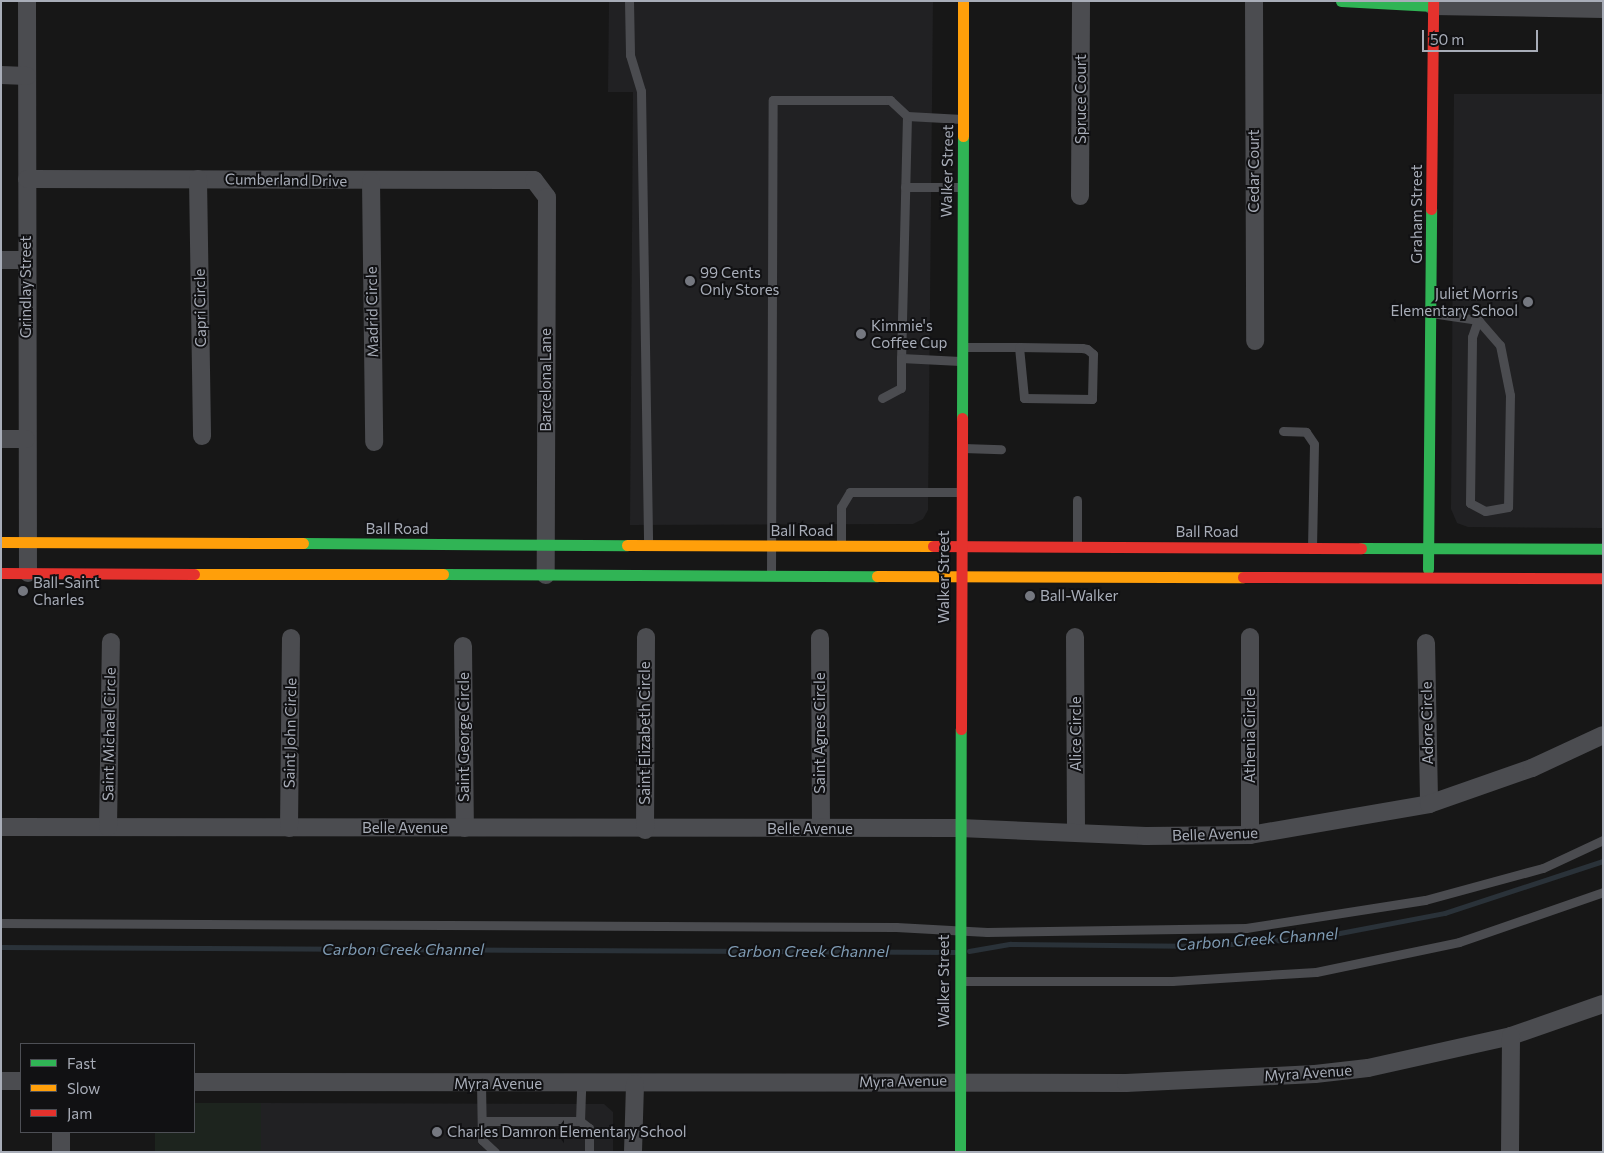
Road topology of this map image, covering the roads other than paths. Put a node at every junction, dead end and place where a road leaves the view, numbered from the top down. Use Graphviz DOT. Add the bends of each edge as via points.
graph roads {
  1 [pos="28,1"];
  2 [pos="630,1"];
  3 [pos="963,1"];
  4 [pos="1082,1"];
  5 [pos="1254,1"];
  6 [pos="1341,1"];
  7 [pos="1433,4"];
  8 [pos="1603,9"];
  9 [pos="1,75"];
  10 [pos="27,76"];
  11 [pos="907,116"];
  12 [pos="963,119"];
  13 [pos="27,179"];
  14 [pos="198,179"];
  15 [pos="371,181"];
  16 [pos="542,187"];
  17 [pos="905,187"];
  18 [pos="962,187"];
  19 [pos="1080,196"];
  20 [pos="1,260"];
  21 [pos="27,260"];
  22 [pos="1431,313"];
  23 [pos="1478,320"];
  24 [pos="1255,341"];
  25 [pos="961,347"];
  26 [pos="1019,347"];
  27 [pos="902,358"];
  28 [pos="960,361"];
  29 [pos="882,398"];
  30 [pos="1283,430"];
  31 [pos="202,436"];
  32 [pos="1,439"];
  33 [pos="26,439"];
  34 [pos="374,442"];
  35 [pos="960,448"];
  36 [pos="1001,449"];
  37 [pos="959,492"];
  38 [pos="1077,500"];
  39 [pos="1,542"];
  40 [pos="27,542"];
  41 [pos="546,545"];
  42 [pos="648,545"];
  43 [pos="771,546"];
  44 [pos="841,546"];
  45 [pos="959,546"];
  46 [pos="1077,547"];
  47 [pos="1312,548"];
  48 [pos="1428,549"];
  49 [pos="1603,549"];
  50 [pos="1,573"];
  51 [pos="28,573"];
  52 [pos="546,575"];
  53 [pos="771,576"];
  54 [pos="960,576"];
  55 [pos="1428,577"];
  56 [pos="1603,578"];
  57 [pos="646,637"];
  58 [pos="1075,637"];
  59 [pos="1250,637"];
  60 [pos="291,638"];
  61 [pos="820,638"];
  62 [pos="111,642"];
  63 [pos="1426,643"];
  64 [pos="463,646"];
  65 [pos="1603,735"];
  66 [pos="1429,804"];
  67 [pos="1,827"];
  68 [pos="108,827"];
  69 [pos="289,828"];
  70 [pos="465,828"];
  71 [pos="820,828"];
  72 [pos="960,828"];
  73 [pos="644,830"];
  74 [pos="1076,831"];
  75 [pos="1250,835"];
  76 [pos="1603,840"];
  77 [pos="1603,892"];
  78 [pos="1,924"];
  79 [pos="959,934"];
  80 [pos="959,981"];
  81 [pos="1603,1004"];
  82 [pos="1511,1036"];
  83 [pos="959,1080"];
  84 [pos="1,1081"];
  85 [pos="20,1081"];
  86 [pos="195,1082"];
  87 [pos="482,1084"];
  88 [pos="581,1084"];
  89 [pos="635,1084"];
  90 [pos="482,1121"];
  91 [pos="580,1121"];
  92 [pos="61,1133"];
  93 [pos="61,1152"];
  94 [pos="495,1152"];
  95 [pos="582,1152"];
  96 [pos="589,1152"];
  97 [pos="633,1152"];
  98 [pos="960,1152"];
  99 [pos="1510,1152"];
  1 -- 10 [label="street, Grindlay Street"];
  2 -- 42 [label="lane" via="630,55 641,91"];
  3 -- 12 [label="main road, Walker Street"];
  4 -- 19 [label="street, Spruce Court"];
  5 -- 24 [label="street, Cedar Court"];
  6 -- 7 [label="main road"];
  7 -- 8 [label="street"];
  7 -- 22 [label="main road, Graham Street"];
  9 -- 10 [label="street"];
  10 -- 13 [label="street, Grindlay Street"];
  11 -- 12 [label="lane"];
  11 -- 17 [label="lane"];
  11 -- 43 [label="lane" via="890,100 773,100"];
  12 -- 18 [label="main road, Walker Street"];
  13 -- 14 [label="street, Cumberland Drive"];
  13 -- 21 [label="street, Grindlay Street"];
  14 -- 15 [label="street, Cumberland Drive"];
  14 -- 31 [label="street, Capri Circle"];
  15 -- 16 [label="street, Cumberland Drive" via="525,179"];
  15 -- 34 [label="street, Madrid Circle"];
  16 -- 41 [label="street, Barcelona Lane" via="547,196"];
  17 -- 18 [label="lane"];
  17 -- 27 [label="lane"];
  18 -- 25 [label="main road, Walker Street"];
  20 -- 21 [label="street"];
  21 -- 33 [label="street, Grindlay Street"];
  22 -- 23 [label="lane"];
  22 -- 48 [label="main road, Graham Street"];
  23 -- 23 [label="lane" via="1472,337 1470,503 1485,511 1508,507 1510,395 1500,345"];
  25 -- 26 [label="lane"];
  25 -- 28 [label="main road, Walker Street"];
  26 -- 26 [label="lane" via="1090,351 1092,399 1024,398"];
  27 -- 28 [label="lane"];
  27 -- 29 [label="lane" via="901,388"];
  28 -- 35 [label="main road, Walker Street"];
  30 -- 47 [label="lane" via="1306,432 1314,444"];
  32 -- 33 [label="street"];
  33 -- 40 [label="street, Grindlay Street"];
  35 -- 36 [label="lane"];
  35 -- 37 [label="main road, Walker Street"];
  37 -- 44 [label="lane" via="850,492 841,507"];
  37 -- 45 [label="main road, Walker Street"];
  38 -- 46 [label="lane"];
  39 -- 40 [label="main road, Ball Road"];
  40 -- 41 [label="main road, Ball Road"];
  40 -- 51 [label="street, Grindlay Street"];
  41 -- 42 [label="main road, Ball Road"];
  41 -- 52 [label="street, Barcelona Lane"];
  42 -- 43 [label="main road, Ball Road"];
  43 -- 44 [label="main road, Ball Road"];
  43 -- 53 [label="lane"];
  44 -- 45 [label="main road, Ball Road"];
  45 -- 46 [label="main road, Ball Road"];
  45 -- 54 [label="main road, Walker Street"];
  46 -- 47 [label="main road, Ball Road"];
  47 -- 48 [label="main road, Ball Road"];
  48 -- 49 [label="main road, Ball Road"];
  48 -- 55 [label="main road, Graham Street"];
  50 -- 51 [label="main road"];
  51 -- 52 [label="main road"];
  52 -- 53 [label="main road"];
  53 -- 54 [label="main road"];
  54 -- 55 [label="main road"];
  54 -- 72 [label="main road, Walker Street"];
  55 -- 56 [label="main road"];
  57 -- 73 [label="street, Saint Elizabeth Circle"];
  58 -- 74 [label="street, Alice Circle"];
  59 -- 75 [label="street, Athenia Circle"];
  60 -- 69 [label="street, Saint John Circle"];
  61 -- 71 [label="street, Saint Agnes Circle"];
  62 -- 68 [label="street, Saint Michael Circle"];
  63 -- 66 [label="street, Adore Circle"];
  64 -- 70 [label="street, Saint George Circle"];
  65 -- 66 [label="street, Belle Avenue" via="1532,768"];
  66 -- 75 [label="street, Belle Avenue"];
  67 -- 68 [label="street, Belle Avenue"];
  68 -- 69 [label="street, Belle Avenue"];
  69 -- 70 [label="street, Belle Avenue"];
  70 -- 73 [label="street, Belle Avenue"];
  71 -- 72 [label="street, Belle Avenue"];
  71 -- 73 [label="street, Belle Avenue"];
  72 -- 74 [label="street, Belle Avenue"];
  72 -- 79 [label="main road, Walker Street"];
  74 -- 75 [label="street, Belle Avenue" via="1146,836"];
  76 -- 79 [label="lane" via="1543,868 1425,900 1310,920 1246,928"];
  77 -- 80 [label="lane" via="1459,942 1316,972 1172,981"];
  78 -- 79 [label="lane" via="896,927"];
  79 -- 80 [label="main road, Walker Street"];
  80 -- 83 [label="main road, Walker Street"];
  81 -- 82 [label="street, Myra Avenue"];
  82 -- 83 [label="street, Myra Avenue" via="1368,1068 1315,1074 1126,1083"];
  82 -- 99 [label="street"];
  83 -- 89 [label="street, Myra Avenue"];
  83 -- 98 [label="main road, Walker Street"];
  84 -- 85 [label="street"];
  86 -- 87 [label="street, Myra Avenue"];
  87 -- 88 [label="street, Myra Avenue"];
  87 -- 90 [label="lane"];
  88 -- 89 [label="street, Myra Avenue"];
  88 -- 91 [label="lane"];
  89 -- 97 [label="street"];
  90 -- 91 [label="lane"];
  90 -- 94 [label="lane" via="482,1140"];
  91 -- 96 [label="lane" via="589,1128"];
  92 -- 93 [label="street"];
  95 -- 96 [label="lane"];
}
